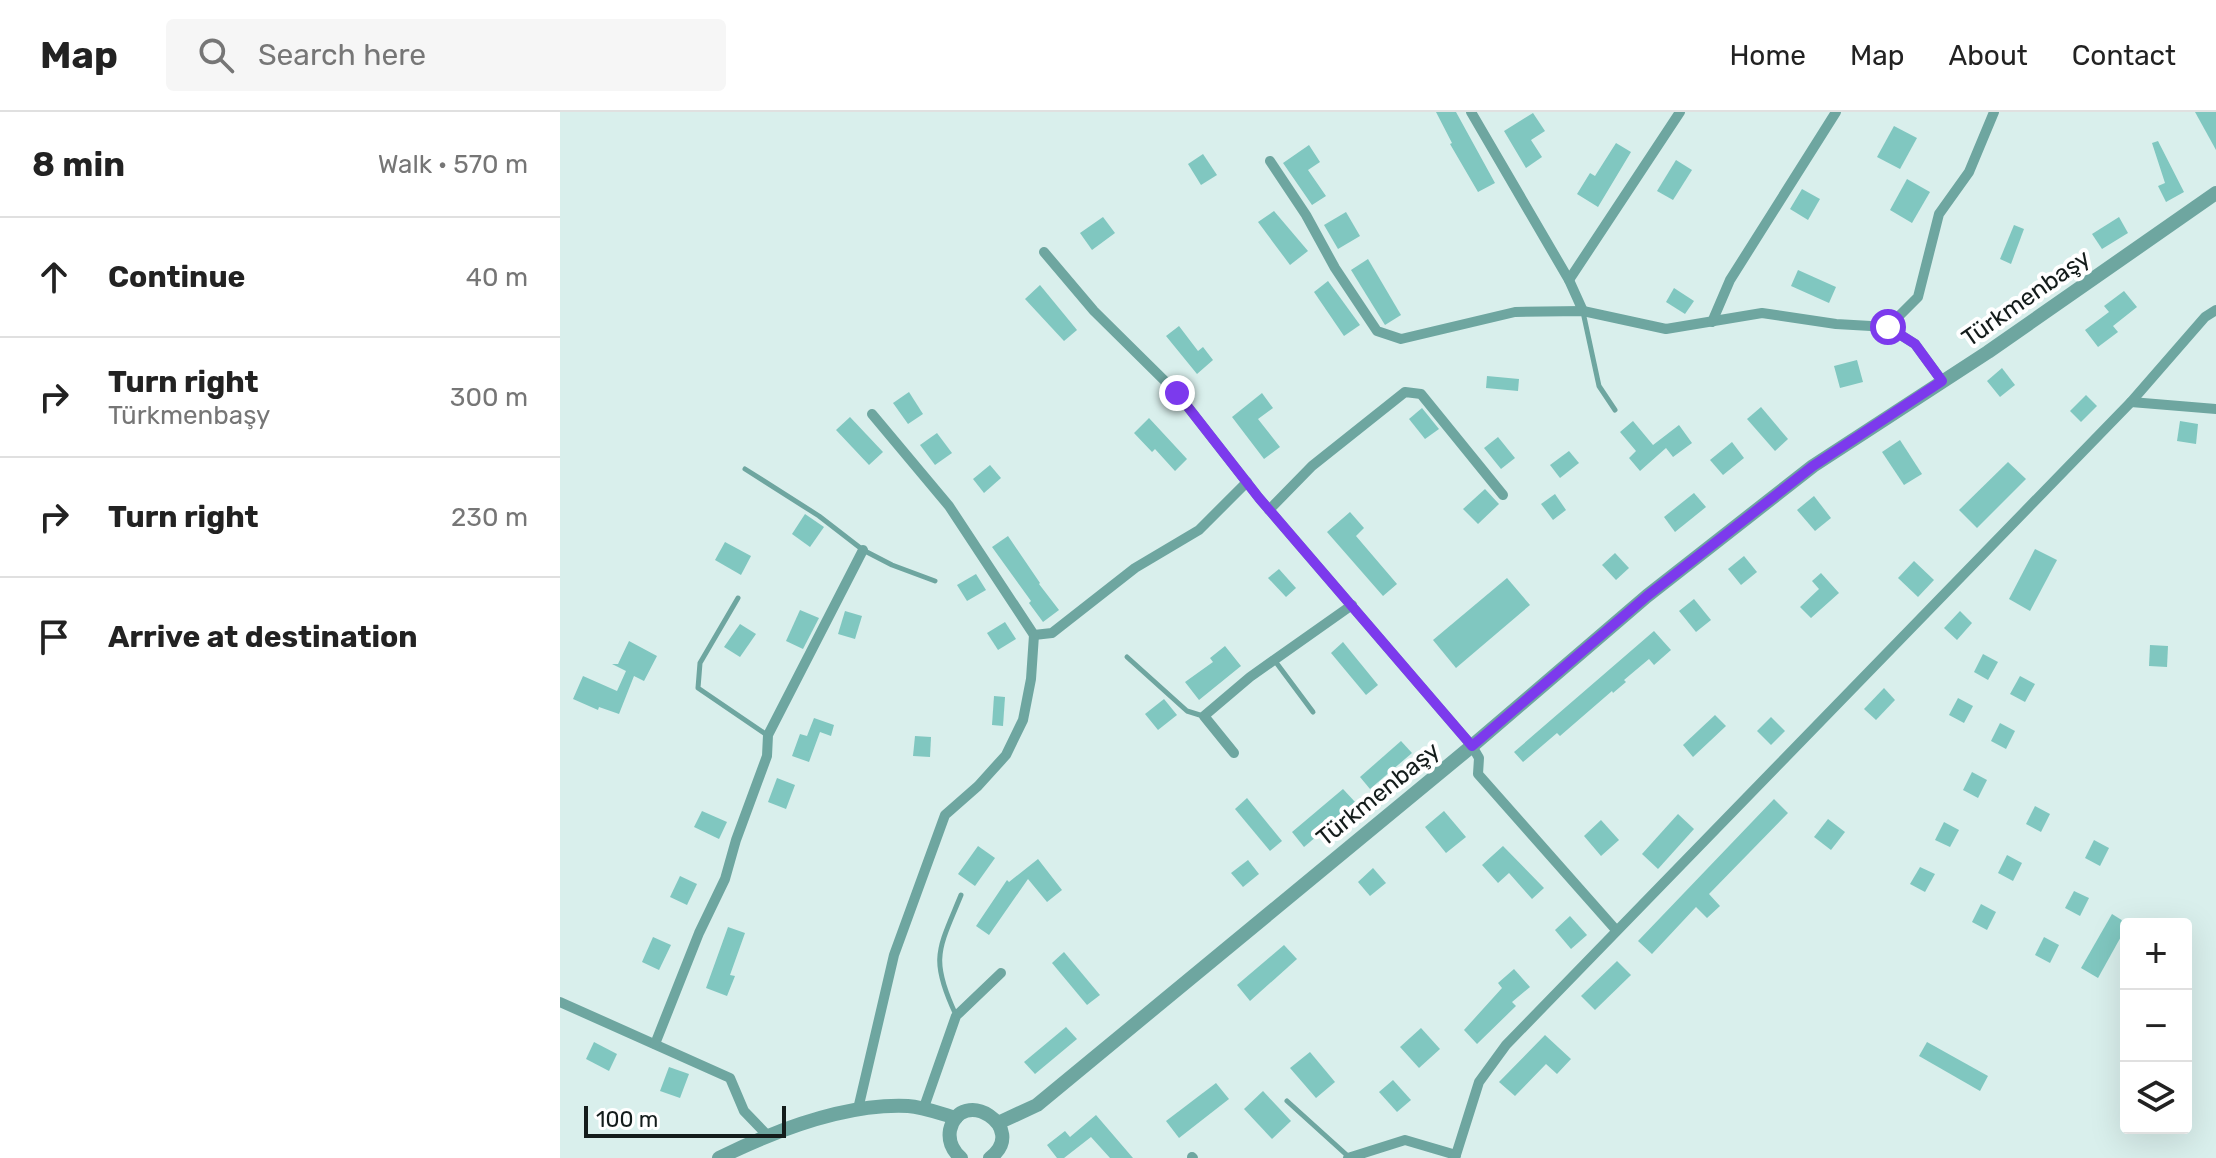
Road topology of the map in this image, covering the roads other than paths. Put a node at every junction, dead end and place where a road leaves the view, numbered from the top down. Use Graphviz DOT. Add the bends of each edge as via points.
graph roads {
  1 [pos="1471,112"];
  2 [pos="1680,112"];
  3 [pos="1836,112"];
  4 [pos="1994,112"];
  5 [pos="1270,161"];
  6 [pos="2216,193"];
  7 [pos="1044,252"];
  8 [pos="1569,280"];
  9 [pos="2216,310"];
  10 [pos="1583,311"];
  11 [pos="1712,322"];
  12 [pos="1888,327"];
  13 [pos="1942,381"];
  14 [pos="2131,402"];
  15 [pos="2216,409"];
  16 [pos="1615,410"];
  17 [pos="872,414"];
  18 [pos="745,469"];
  19 [pos="1247,482"];
  20 [pos="1503,495"];
  21 [pos="1269,510"];
  22 [pos="863,550"];
  23 [pos="935,581"];
  24 [pos="738,598"];
  25 [pos="1352,605"];
  26 [pos="1034,635"];
  27 [pos="1127,657"];
  28 [pos="1275,660"];
  29 [pos="1313,712"];
  30 [pos="1204,716"];
  31 [pos="768,735"];
  32 [pos="1472,746"];
  33 [pos="1234,753"];
  34 [pos="961,895"];
  35 [pos="1616,930"];
  36 [pos="1001,973"];
  37 [pos="560,1002"];
  38 [pos="956,1016"];
  39 [pos="655,1044"];
  40 [pos="1287,1101"];
  41 [pos="858,1109"];
  42 [pos="923,1110"];
  43 [pos="956,1118"];
  44 [pos="998,1123"];
  45 [pos="768,1136"];
  46 [pos="1456,1157"];
  47 [pos="719,1158"];
  48 [pos="961,1158"];
  49 [pos="990,1158"];
  50 [pos="1349,1158"];
  1 -- 8 [label="street"];
  2 -- 8 [label="street"];
  3 -- 11 [label="street" via="1730,280"];
  4 -- 12 [label="street" via="1969,172 1939,214 1918,297"];
  5 -- 10 [label="street" via="1377,331 1401,339 1515,312"];
  6 -- 13 [label="street, Türkmenbaşy"];
  7 -- 19 [label="street" via="1094,311 1177,393"];
  8 -- 10 [label="street"];
  9 -- 14 [label="street"];
  10 -- 11 [label="street" via="1666,329"];
  10 -- 16 [label="lane" via="1599,386"];
  11 -- 12 [label="street" via="1762,313"];
  12 -- 13 [label="street" via="1915,344"];
  13 -- 32 [label="street, Türkmenbaşy" via="1801,476 1647,596"];
  14 -- 15 [label="street"];
  14 -- 35 [label="street"];
  17 -- 26 [label="street" via="949,506"];
  18 -- 22 [label="lane"];
  19 -- 21 [label="street"];
  19 -- 26 [label="street" via="1199,530 1135,568 1052,633"];
  20 -- 21 [label="street" via="1421,394 1405,392 1312,466"];
  21 -- 25 [label="street"];
  22 -- 23 [label="lane"];
  22 -- 31 [label="street"];
  24 -- 31 [label="lane" via="700,663 698,688"];
  25 -- 28 [label="street"];
  25 -- 32 [label="street"];
  26 -- 41 [label="street" via="1023,720 1006,755 945,815 894,955"];
  27 -- 30 [label="lane" via="1187,711"];
  28 -- 29 [label="lane"];
  28 -- 30 [label="street"];
  30 -- 33 [label="street"];
  31 -- 39 [label="street" via="767,756 725,879"];
  32 -- 35 [label="street" via="1479,758 1478,774"];
  32 -- 44 [label="street, Türkmenbaşy" via="1037,1105"];
  34 -- 38 [label="lane" via="938,952 942,985"];
  35 -- 46 [label="street" via="1506,1045 1479,1082"];
  36 -- 38 [label="street"];
  37 -- 39 [label="street"];
  38 -- 42 [label="street"];
  39 -- 45 [label="street" via="730,1078 744,1111"];
  40 -- 50 [label="lane"];
  41 -- 42 [label="street"];
  41 -- 45 [label="street"];
  42 -- 43 [label="street"];
  43 -- 44 [label="street" via="977,1110"];
  43 -- 48 [label="street" via="949,1140"];
  44 -- 49 [label="street" via="1000,1146"];
  45 -- 47 [label="street"];
  46 -- 50 [label="street" via="1405,1140"];
}
